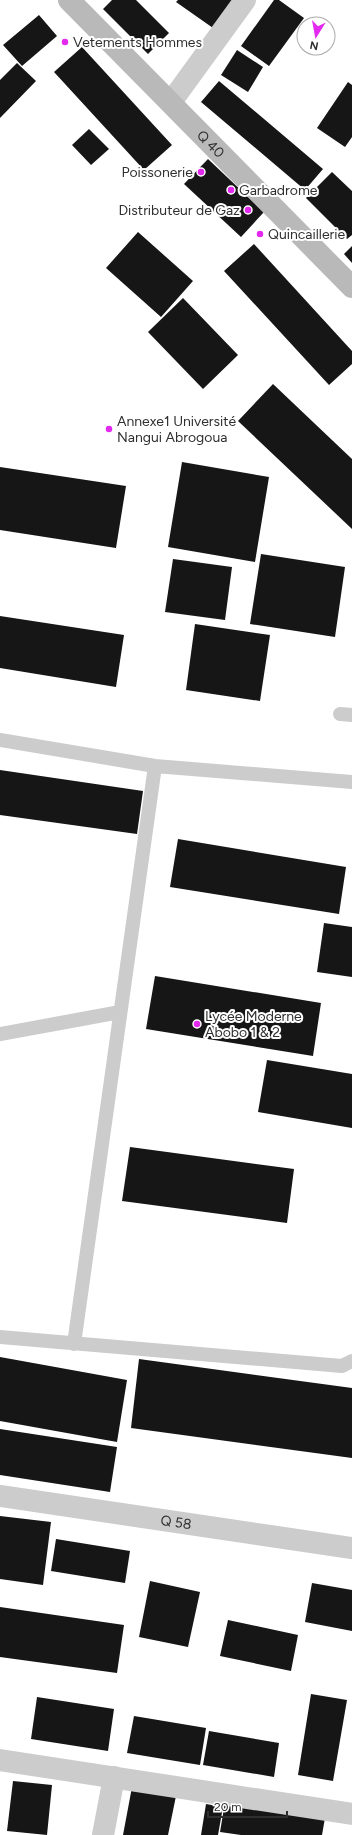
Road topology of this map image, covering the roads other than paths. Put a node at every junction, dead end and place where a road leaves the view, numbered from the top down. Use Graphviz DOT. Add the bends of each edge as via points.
graph roads {
  1 [pos="69,0"];
  2 [pos="246,0"];
  3 [pos="171,102"];
  4 [pos="352,287"];
  5 [pos="0,740"];
  6 [pos="155,766"];
  7 [pos="352,782"];
  8 [pos="120,1012"];
  9 [pos="0,1034"];
  10 [pos="0,1337"];
  11 [pos="74,1344"];
  12 [pos="352,1362"];
  13 [pos="0,1496"];
  14 [pos="352,1548"];
  15 [pos="0,1760"];
  16 [pos="114,1777"];
  17 [pos="352,1814"];
  18 [pos="103,1835"];
  1 -- 3 [label="street, Q 40"];
  2 -- 3 [label="street"];
  3 -- 4 [label="street, Q 40"];
  5 -- 6 [label="lane"];
  6 -- 7 [label="lane"];
  6 -- 8 [label="lane"];
  8 -- 9 [label="lane"];
  8 -- 11 [label="lane"];
  10 -- 11 [label="lane"];
  11 -- 12 [label="lane" via="342,1366"];
  13 -- 14 [label="street, Q 58"];
  15 -- 16 [label="street"];
  16 -- 17 [label="street"];
  16 -- 18 [label="street"];
}
